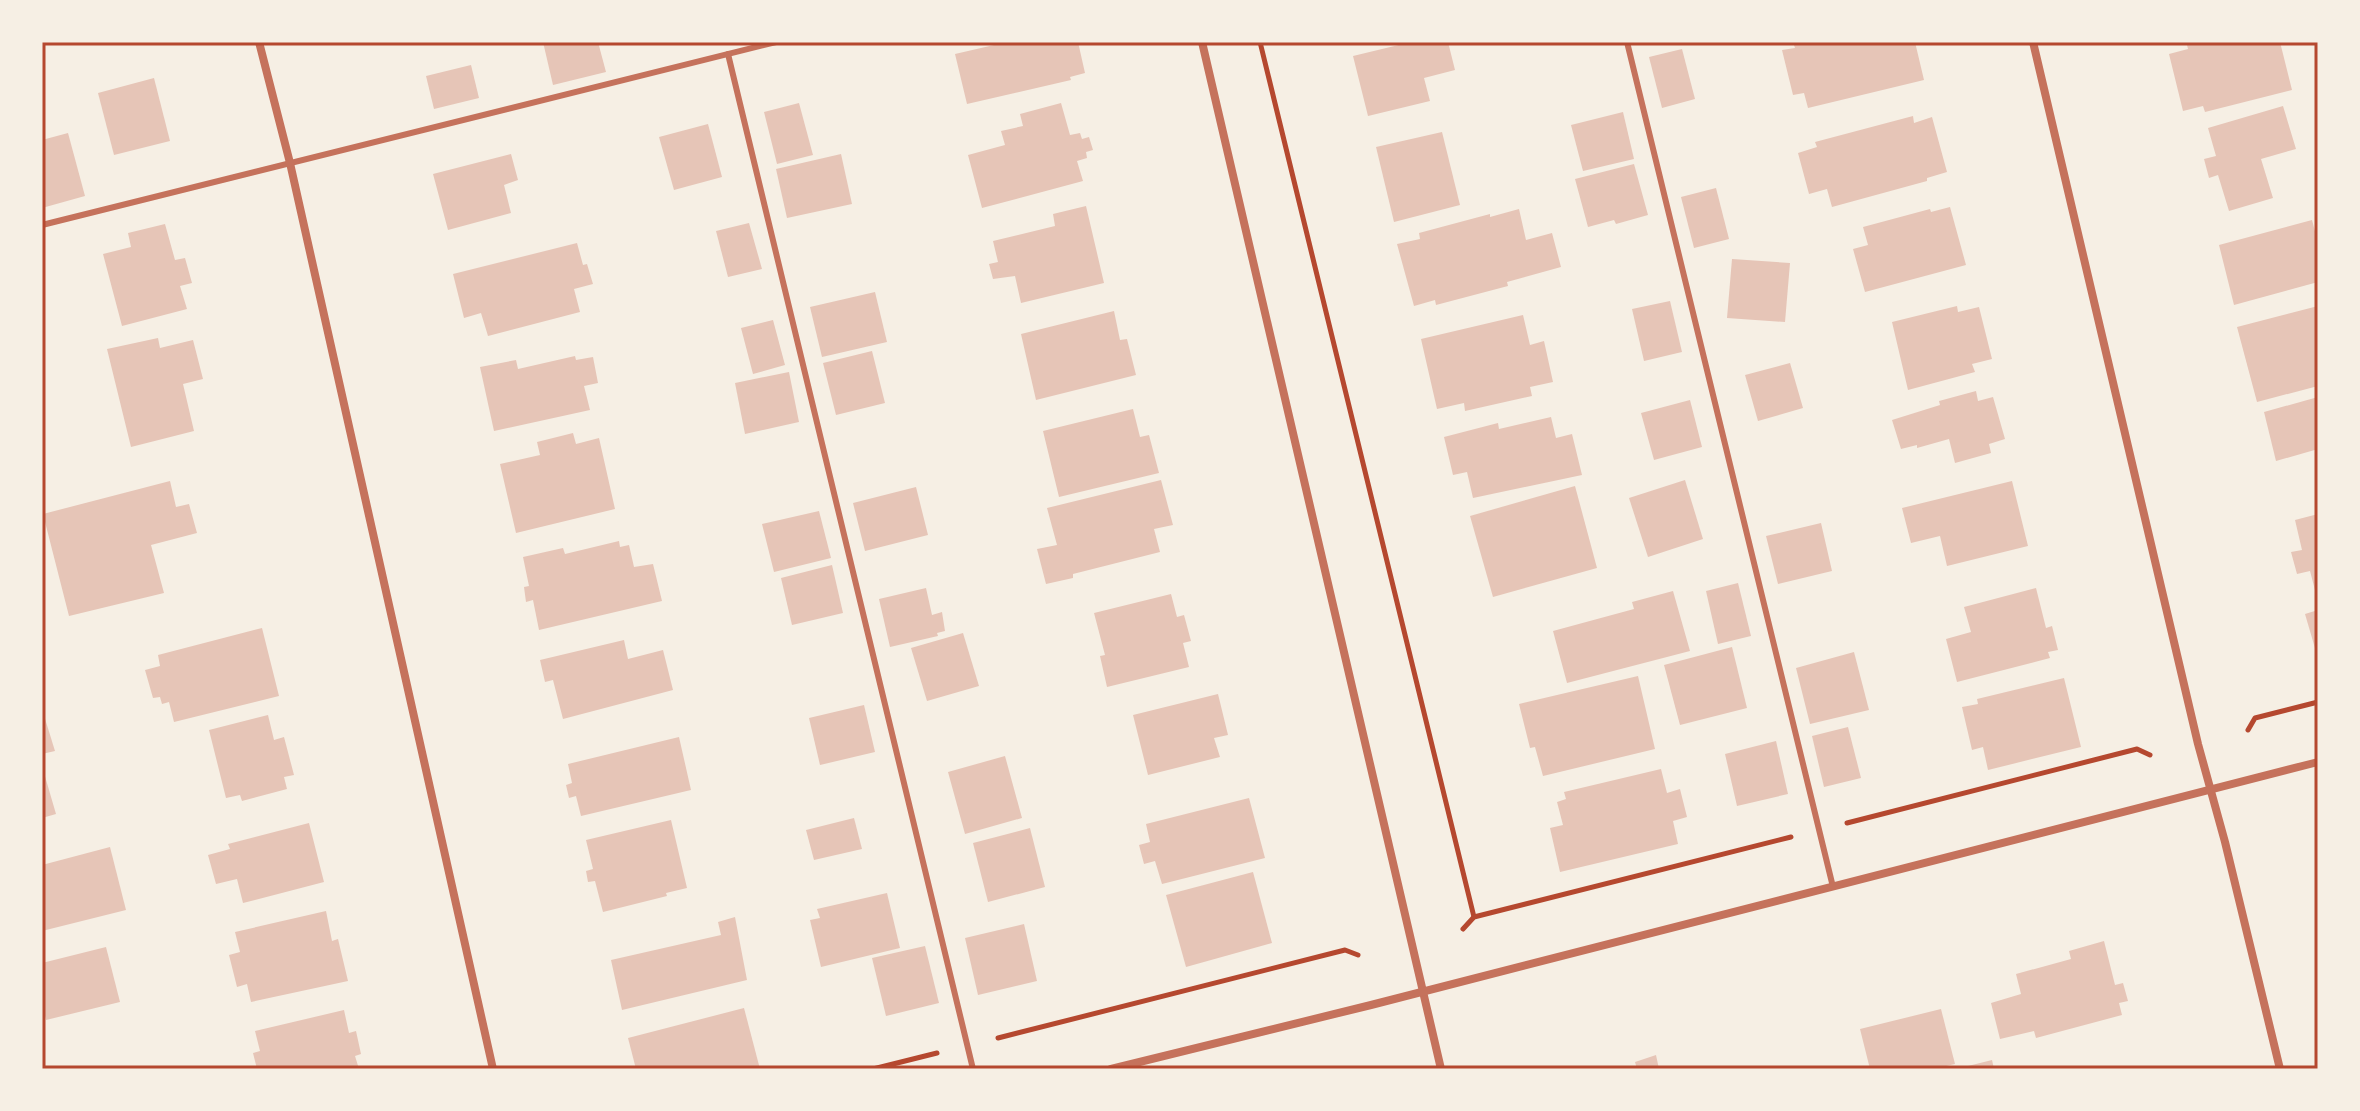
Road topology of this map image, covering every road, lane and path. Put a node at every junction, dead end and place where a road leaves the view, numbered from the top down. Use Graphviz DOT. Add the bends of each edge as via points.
graph roads {
  1 [pos="259,42"];
  2 [pos="776,42"];
  3 [pos="1202,42"];
  4 [pos="1260,42"];
  5 [pos="1627,42"];
  6 [pos="2033,42"];
  7 [pos="728,54"];
  8 [pos="290,163"];
  9 [pos="42,225"];
  10 [pos="2318,702"];
  11 [pos="2248,730"];
  12 [pos="2318,762"];
  13 [pos="2210,788"];
  14 [pos="1833,887"];
  15 [pos="1474,917"];
  16 [pos="1358,955"];
  17 [pos="1423,991"];
  18 [pos="967,1045"];
  19 [pos="493,1069"];
  20 [pos="873,1069"];
  21 [pos="973,1069"];
  22 [pos="1111,1069"];
  23 [pos="1441,1069"];
  24 [pos="2280,1069"];
  1 -- 8 [label="street"];
  2 -- 7 [label="lane"];
  3 -- 17 [label="street"];
  4 -- 15 [label="path"];
  5 -- 14 [label="lane"];
  6 -- 13 [label="street"];
  7 -- 8 [label="lane"];
  7 -- 18 [label="lane"];
  8 -- 9 [label="lane"];
  8 -- 19 [label="street"];
  10 -- 11 [label="path" via="2255,718"];
  12 -- 13 [label="street"];
  13 -- 14 [label="street"];
  13 -- 24 [label="street"];
  14 -- 17 [label="street"];
  16 -- 18 [label="path" via="1345,950"];
  17 -- 22 [label="street"];
  17 -- 23 [label="street"];
  18 -- 20 [label="path"];
  18 -- 21 [label="lane"];
}
